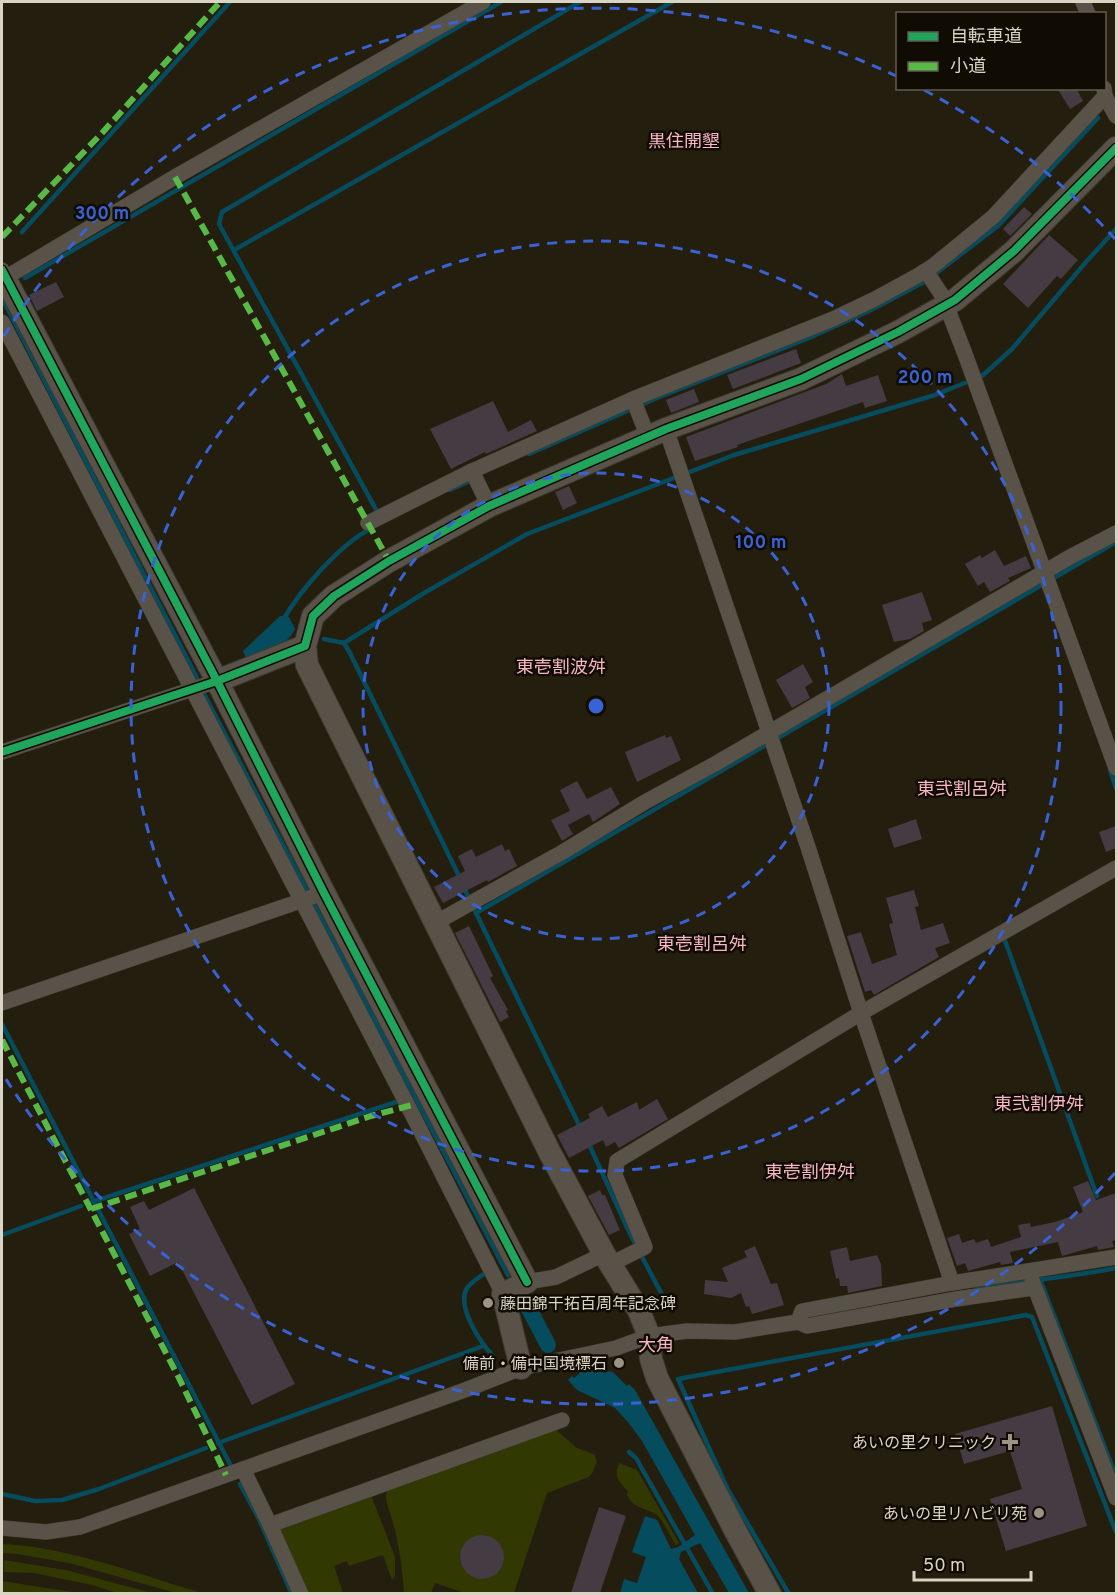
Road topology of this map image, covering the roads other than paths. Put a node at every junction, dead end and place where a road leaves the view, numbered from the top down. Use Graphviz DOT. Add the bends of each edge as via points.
graph roads {
  1 [pos="483,2"];
  2 [pos="1105,92"];
  3 [pos="1116,116"];
  4 [pos="1116,148"];
  5 [pos="3,274"];
  6 [pos="929,276"];
  7 [pos="946,305"];
  8 [pos="2,322"];
  9 [pos="636,404"];
  10 [pos="657,433"];
  11 [pos="475,475"];
  12 [pos="489,506"];
  13 [pos="376,519"];
  14 [pos="1116,533"];
  15 [pos="1044,577"];
  16 [pos="305,646"];
  17 [pos="203,685"];
  18 [pos="772,739"];
  19 [pos="2,752"];
  20 [pos="1116,768"];
  21 [pos="1116,868"];
  22 [pos="307,897"];
  23 [pos="435,922"];
  24 [pos="2,1003"];
  25 [pos="862,1017"];
  26 [pos="1116,1257"];
  27 [pos="608,1259"];
  28 [pos="495,1278"];
  29 [pos="1032,1279"];
  30 [pos="527,1282"];
  31 [pos="952,1282"];
  32 [pos="798,1322"];
  33 [pos="649,1336"];
  34 [pos="521,1368"];
  35 [pos="562,1420"];
  36 [pos="243,1469"];
  37 [pos="1116,1498"];
  38 [pos="270,1525"];
  39 [pos="2,1528"];
  40 [pos="301,1593"];
  41 [pos="770,1593"];
  1 -- 5 [label="street"];
  2 -- 3 [label="street"];
  2 -- 6 [label="street" via="993,217"];
  4 -- 7 [label="street" via="1014,251"];
  5 -- 17 [label="street"];
  6 -- 7 [label="street"];
  6 -- 9 [label="street"];
  7 -- 10 [label="street" via="801,379"];
  7 -- 15 [label="street"];
  8 -- 17 [label="street"];
  9 -- 10 [label="street"];
  9 -- 11 [label="street"];
  10 -- 12 [label="street"];
  10 -- 18 [label="street" via="682,476"];
  11 -- 12 [label="street"];
  11 -- 13 [label="street"];
  12 -- 16 [label="street" via="334,596 313,616"];
  14 -- 15 [label="street"];
  15 -- 18 [label="street"];
  15 -- 20 [label="street"];
  16 -- 17 [label="street"];
  16 -- 23 [label="street" via="307,665"];
  17 -- 19 [label="street"];
  17 -- 22 [label="street"];
  18 -- 23 [label="street" via="645,802"];
  18 -- 25 [label="street"];
  21 -- 25 [label="street"];
  22 -- 24 [label="street"];
  22 -- 28 [label="street"];
  22 -- 30 [label="street"];
  23 -- 27 [label="street" via="550,1153"];
  25 -- 27 [label="street" via="617,1161 615,1175 645,1247"];
  25 -- 31 [label="street"];
  26 -- 29 [label="street"];
  27 -- 30 [label="street" via="556,1278"];
  27 -- 33 [label="street"];
  28 -- 30 [label="street"];
  28 -- 34 [label="street"];
  29 -- 31 [label="street"];
  29 -- 32 [label="street" via="956,1299 807,1326"];
  29 -- 37 [label="street"];
  31 -- 32 [label="street" via="802,1311"];
  32 -- 33 [label="street" via="735,1332 687,1331"];
  33 -- 34 [label="street" via="616,1348"];
  33 -- 41 [label="street" via="657,1378"];
  34 -- 36 [label="street"];
  35 -- 38 [label="street"];
  36 -- 38 [label="street"];
  36 -- 39 [label="street" via="80,1527 46,1532"];
  38 -- 40 [label="street"];
}
